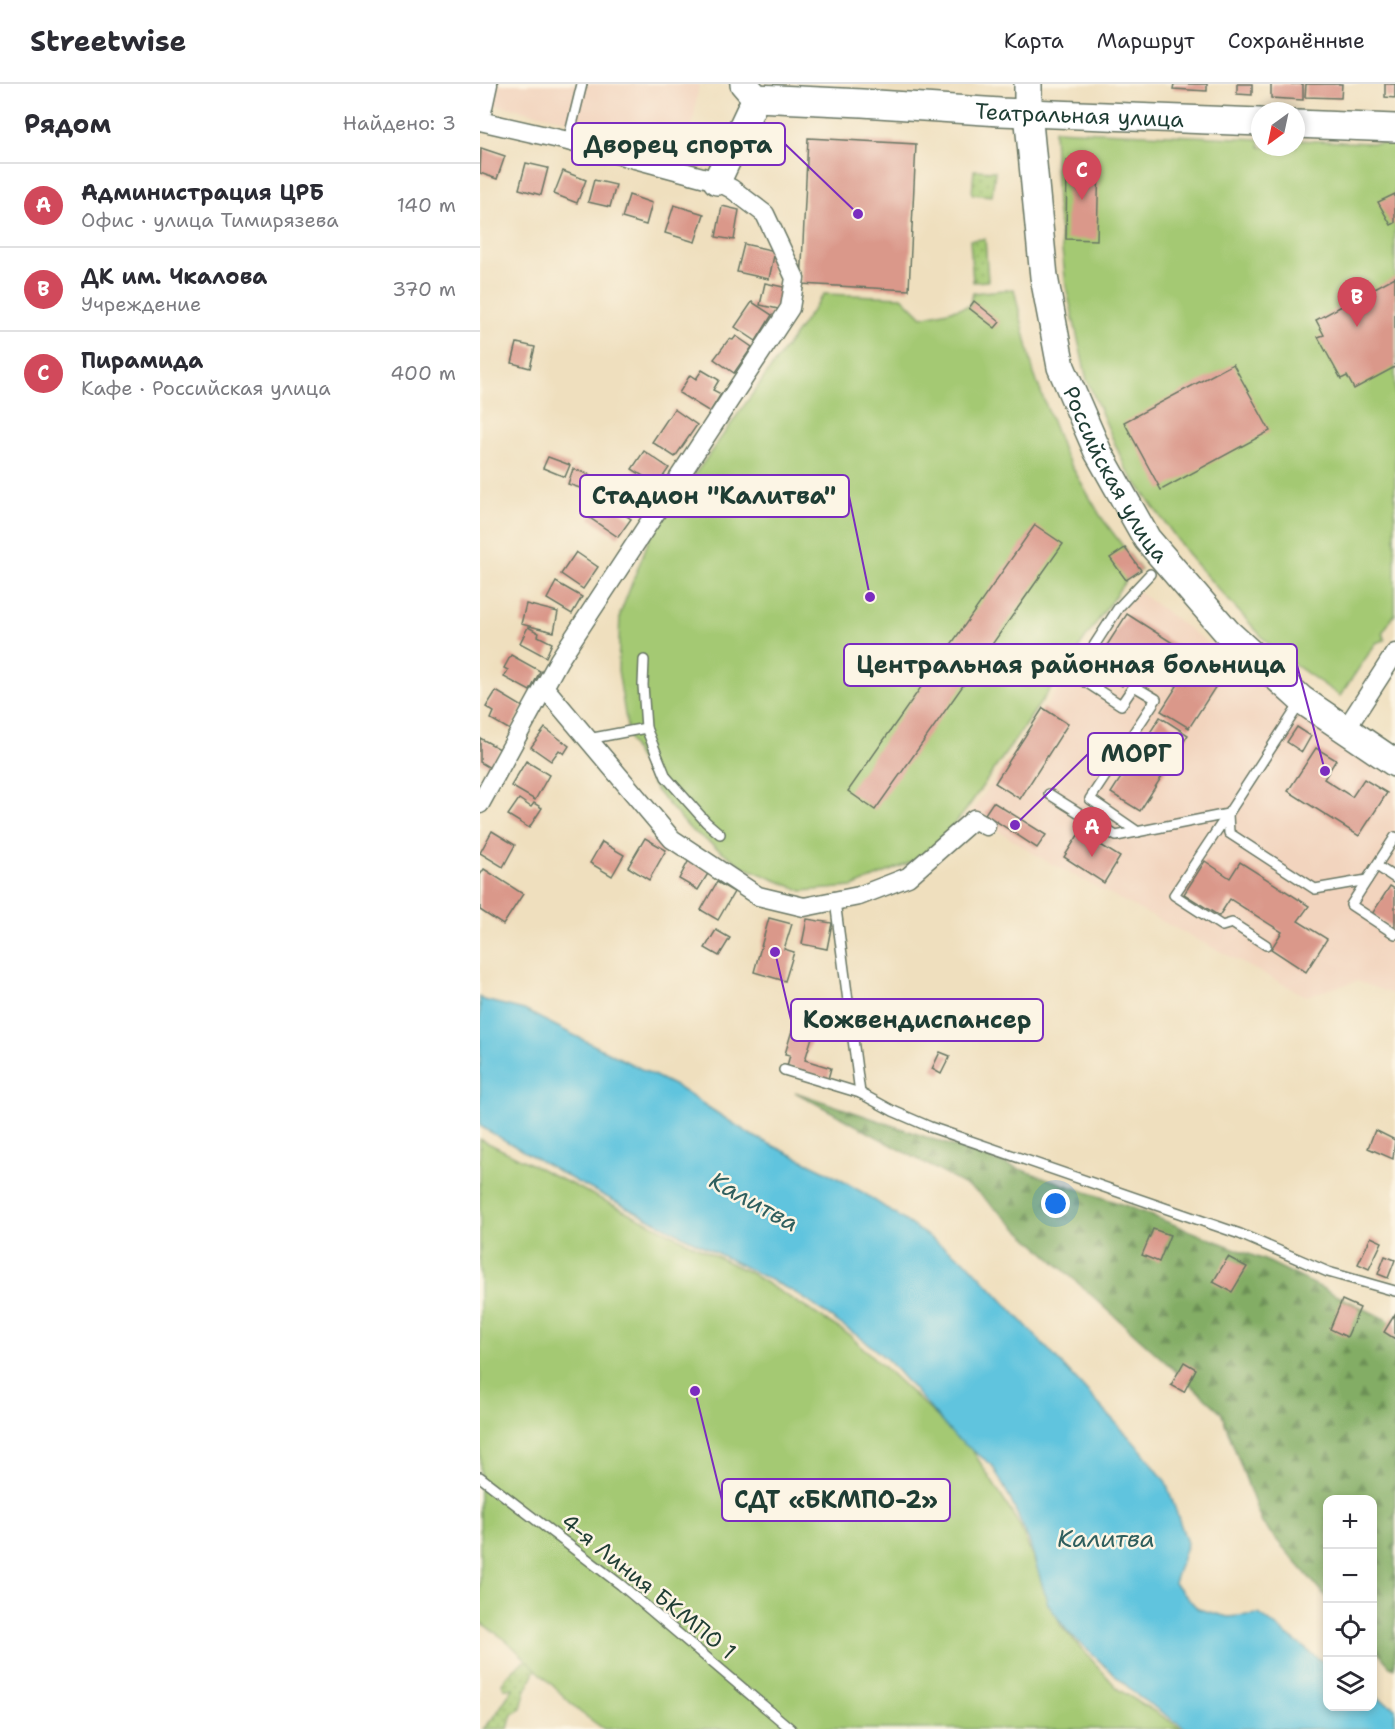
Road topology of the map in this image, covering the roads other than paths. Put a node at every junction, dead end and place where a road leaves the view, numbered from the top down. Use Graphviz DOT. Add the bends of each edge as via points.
graph roads {
  1 [pos="488,84"];
  2 [pos="582,84"];
  3 [pos="1028,84"];
  4 [pos="750,91"];
  5 [pos="1028,112"];
  6 [pos="1251,122"];
  7 [pos="1305,124"];
  8 [pos="481,125"];
  9 [pos="1395,128"];
  10 [pos="568,141"];
  11 [pos="717,181"];
  12 [pos="1150,574"];
  13 [pos="1395,653"];
  14 [pos="644,660"];
  15 [pos="544,687"];
  16 [pos="1302,700"];
  17 [pos="646,728"];
  18 [pos="1346,729"];
  19 [pos="588,739"];
  20 [pos="1395,763"];
  21 [pos="1049,794"];
  22 [pos="480,804"];
  23 [pos="1228,814"];
  24 [pos="986,826"];
  25 [pos="1138,832"];
  26 [pos="720,834"];
  27 [pos="1395,837"];
  28 [pos="1377,866"];
  29 [pos="1395,878"];
  30 [pos="1367,880"];
  31 [pos="835,901"];
  32 [pos="1395,934"];
  33 [pos="1266,945"];
  34 [pos="783,1070"];
  35 [pos="860,1093"];
  36 [pos="1395,1291"];
  37 [pos="480,1477"];
  38 [pos="791,1729"];
  1 -- 8 [label="street"];
  2 -- 10 [label="lane"];
  3 -- 5 [label="street, Российская улица"];
  4 -- 5 [label="street, Театральная улица"];
  4 -- 11 [label="street"];
  5 -- 6 [label="street, Театральная улица"];
  5 -- 16 [label="street, Российская улица" via="1044,277 1061,367 1098,452 1147,539 1227,632"];
  7 -- 9 [label="street"];
  8 -- 10 [label="street"];
  10 -- 11 [label="street"];
  11 -- 15 [label="street" via="765,214 795,278 790,309"];
  12 -- 25 [label="lane" via="1119,607 1076,675 1121,705 1134,686 1156,699 1090,799"];
  13 -- 18 [label="street"];
  14 -- 17 [label="lane"];
  15 -- 19 [label="street"];
  15 -- 22 [label="street"];
  16 -- 18 [label="street, Российская улица"];
  16 -- 23 [label="lane"];
  17 -- 19 [label="lane"];
  17 -- 26 [label="lane" via="666,777"];
  18 -- 20 [label="street, Российская улица"];
  19 -- 31 [label="street" via="672,839 758,896 804,907"];
  21 -- 25 [label="lane" via="1116,836"];
  23 -- 25 [label="lane"];
  23 -- 30 [label="lane" via="1229,833 1315,889"];
  23 -- 33 [label="lane" via="1174,895 1222,926 1232,923"];
  24 -- 31 [label="street" via="974,819 908,876 859,896"];
  27 -- 28 [label="lane"];
  28 -- 29 [label="lane"];
  28 -- 30 [label="lane"];
  30 -- 32 [label="lane" via="1351,905"];
  31 -- 35 [label="lane"];
  34 -- 35 [label="lane"];
  35 -- 36 [label="lane" via="930,1127 1240,1234 1328,1272"];
  37 -- 38 [label="lane, 4-я Линия БКМПО 1" via="621,1585"];
}
